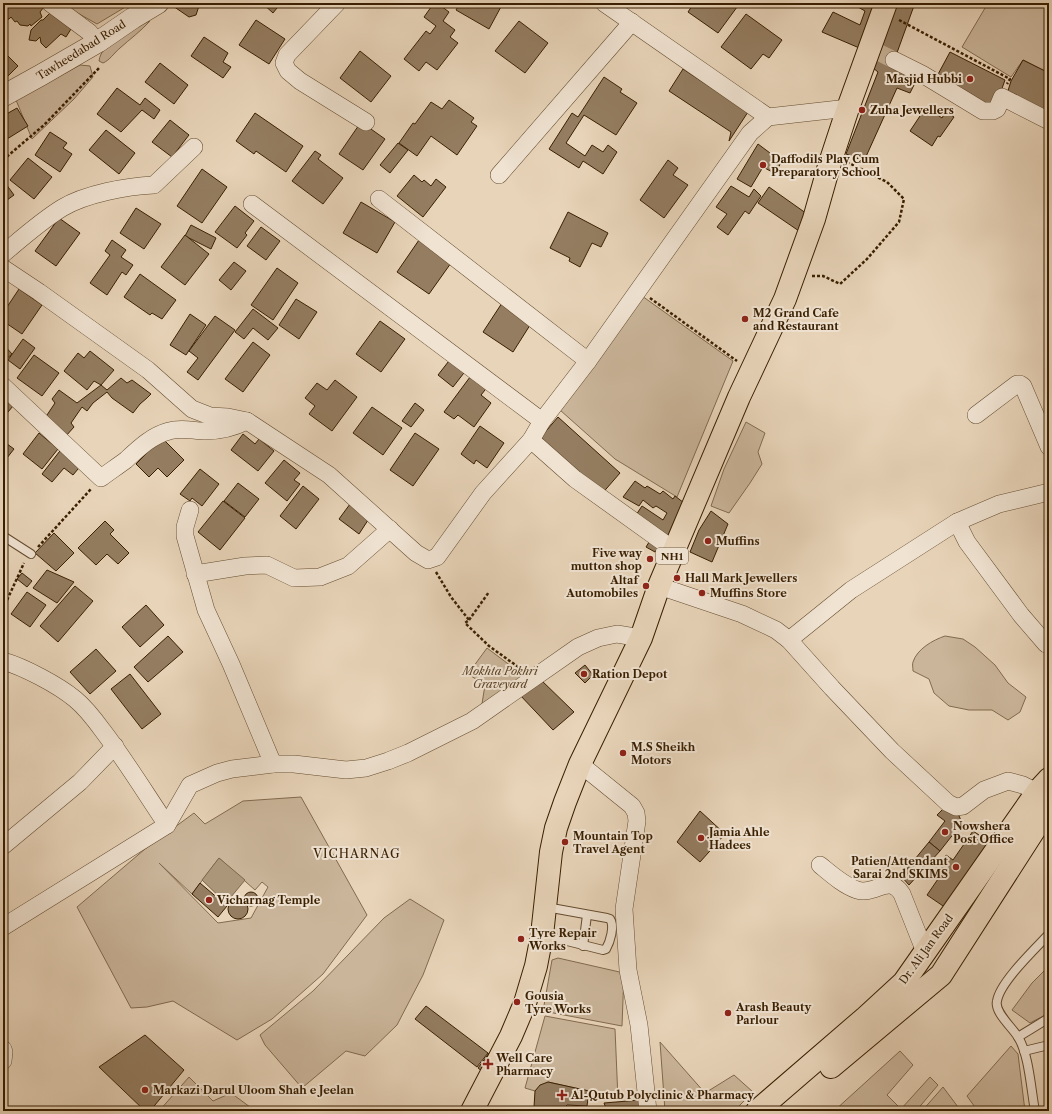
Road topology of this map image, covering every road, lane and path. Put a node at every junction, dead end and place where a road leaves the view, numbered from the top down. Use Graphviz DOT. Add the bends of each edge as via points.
graph roads {
  1 [pos="50,3"];
  2 [pos="158,3"];
  3 [pos="337,3"];
  4 [pos="604,3"];
  5 [pos="892,12"];
  6 [pos="632,22"];
  7 [pos="98,42"];
  8 [pos="894,60"];
  9 [pos="100,67"];
  10 [pos="4,92"];
  11 [pos="1002,97"];
  12 [pos="848,108"];
  13 [pos="768,117"];
  14 [pos="1049,121"];
  15 [pos="366,122"];
  16 [pos="194,147"];
  17 [pos="3,160"];
  18 [pos="846,162"];
  19 [pos="498,175"];
  20 [pos="379,199"];
  21 [pos="252,204"];
  22 [pos="3,254"];
  23 [pos="3,268"];
  24 [pos="810,275"];
  25 [pos="649,297"];
  26 [pos="588,361"];
  27 [pos="751,372"];
  28 [pos="3,386"];
  29 [pos="976,415"];
  30 [pos="247,420"];
  31 [pos="542,421"];
  32 [pos="531,440"];
  33 [pos="1049,447"];
  34 [pos="101,478"];
  35 [pos="1049,492"];
  36 [pos="190,510"];
  37 [pos="957,522"];
  38 [pos="390,530"];
  39 [pos="3,536"];
  40 [pos="674,550"];
  41 [pos="31,554"];
  42 [pos="428,560"];
  43 [pos="195,574"];
  44 [pos="659,586"];
  45 [pos="489,592"];
  46 [pos="3,609"];
  47 [pos="469,620"];
  48 [pos="641,638"];
  49 [pos="789,640"];
  50 [pos="1046,644"];
  51 [pos="3,660"];
  52 [pos="533,678"];
  53 [pos="115,746"];
  54 [pos="273,764"];
  55 [pos="580,764"];
  56 [pos="1045,792"];
  57 [pos="167,825"];
  58 [pos="3,846"];
  59 [pos="820,865"];
  60 [pos="546,907"];
  61 [pos="587,915"];
  62 [pos="3,927"];
  63 [pos="1049,934"];
  64 [pos="542,935"];
  65 [pos="583,946"];
  66 [pos="925,952"];
  67 [pos="911,988"];
  68 [pos="1049,1018"];
  69 [pos="1018,1037"];
  70 [pos="1049,1045"];
  71 [pos="3,1049"];
  72 [pos="1024,1051"];
  73 [pos="3,1061"];
  74 [pos="472,1111"];
  75 [pos="648,1111"];
  76 [pos="757,1111"];
  77 [pos="779,1111"];
  78 [pos="1035,1111"];
  1 -- 7 [label="street" via="90,32"];
  2 -- 7 [label="street, Tawheedabad Road"];
  3 -- 15 [label="street" via="287,55 284,63 288,71 300,81"];
  4 -- 6 [label="street"];
  5 -- 11 [label="path" via="1010,79"];
  5 -- 12 [label="main road, NH1"];
  6 -- 13 [label="street"];
  6 -- 19 [label="street"];
  7 -- 10 [label="street, Tawheedabad Road"];
  8 -- 11 [label="street" via="983,110 997,109"];
  9 -- 17 [label="path" via="44,125"];
  11 -- 14 [label="street"];
  12 -- 13 [label="street"];
  12 -- 27 [label="main road, NH1" via="799,262"];
  13 -- 26 [label="street" via="746,138"];
  16 -- 22 [label="street" via="154,185 101,193 63,208"];
  18 -- 24 [label="path" via="888,182 904,199 899,222 867,259 840,284 824,276"];
  20 -- 26 [label="street"];
  21 -- 31 [label="street"];
  23 -- 30 [label="street" via="148,370 192,409 210,416"];
  25 -- 27 [label="path"];
  26 -- 31 [label="street"];
  27 -- 40 [label="main road, NH1"];
  28 -- 34 [label="street"];
  29 -- 33 [label="street" via="1016,384 1020,384"];
  30 -- 34 [label="street" via="234,428 205,431 182,429 151,438"];
  30 -- 38 [label="street" via="329,475"];
  31 -- 32 [label="street"];
  32 -- 40 [label="street" via="575,479"];
  32 -- 42 [label="street" via="484,493 437,557"];
  34 -- 41 [label="path"];
  35 -- 37 [label="street" via="999,504"];
  36 -- 43 [label="street" via="185,536"];
  37 -- 49 [label="street" via="851,590"];
  37 -- 50 [label="street" via="967,542"];
  38 -- 42 [label="street"];
  38 -- 43 [label="street" via="348,566 320,577 294,578 267,565"];
  39 -- 41 [label="lane"];
  40 -- 44 [label="main road, NH1"];
  41 -- 46 [label="path" via="23,564"];
  42 -- 47 [label="path"];
  43 -- 54 [label="street" via="206,610"];
  44 -- 48 [label="main road, NH1"];
  44 -- 49 [label="street" via="742,614 776,630"];
  45 -- 47 [label="path"];
  47 -- 52 [label="path" via="466,623 489,646"];
  48 -- 52 [label="street" via="617,634 598,638 578,647"];
  48 -- 55 [label="main road, NH1"];
  49 -- 56 [label="street" via="892,751 948,803 956,807 963,806 984,790 1008,781"];
  51 -- 53 [label="street" via="16,664 76,700"];
  52 -- 54 [label="street" via="472,721 388,761 366,768 346,770"];
  53 -- 57 [label="street"];
  53 -- 58 [label="street" via="80,782"];
  54 -- 57 [label="street" via="216,773 190,785"];
  55 -- 60 [label="main road, NH1" via="556,828"];
  55 -- 75 [label="street" via="632,806 636,813 624,916 628,970 639,1025"];
  56 -- 66 [label="main road, Dr. Ali Jan Road"];
  56 -- 67 [label="main road, Dr. Ali Jan Road" via="941,974"];
  57 -- 62 [label="street"];
  59 -- 66 [label="street" via="843,883 858,890 874,890 886,885 898,888"];
  60 -- 61 [label="lane"];
  60 -- 64 [label="main road, NH1"];
  61 -- 65 [label="lane"];
  61 -- 65 [label="lane" via="610,919 612,924 606,949"];
  63 -- 69 [label="lane" via="999,993 996,1003 999,1012"];
  64 -- 65 [label="lane"];
  64 -- 74 [label="main road, NH1" via="525,1003"];
  66 -- 67 [label="main road, Dr. Ali Jan Road"];
  67 -- 76 [label="main road, Dr. Ali Jan Road" via="866,1017"];
  67 -- 77 [label="main road, Dr. Ali Jan Road"];
  68 -- 69 [label="lane"];
  69 -- 72 [label="lane"];
  70 -- 72 [label="lane"];
  71 -- 73 [label="street"];
  72 -- 78 [label="lane"];
}
